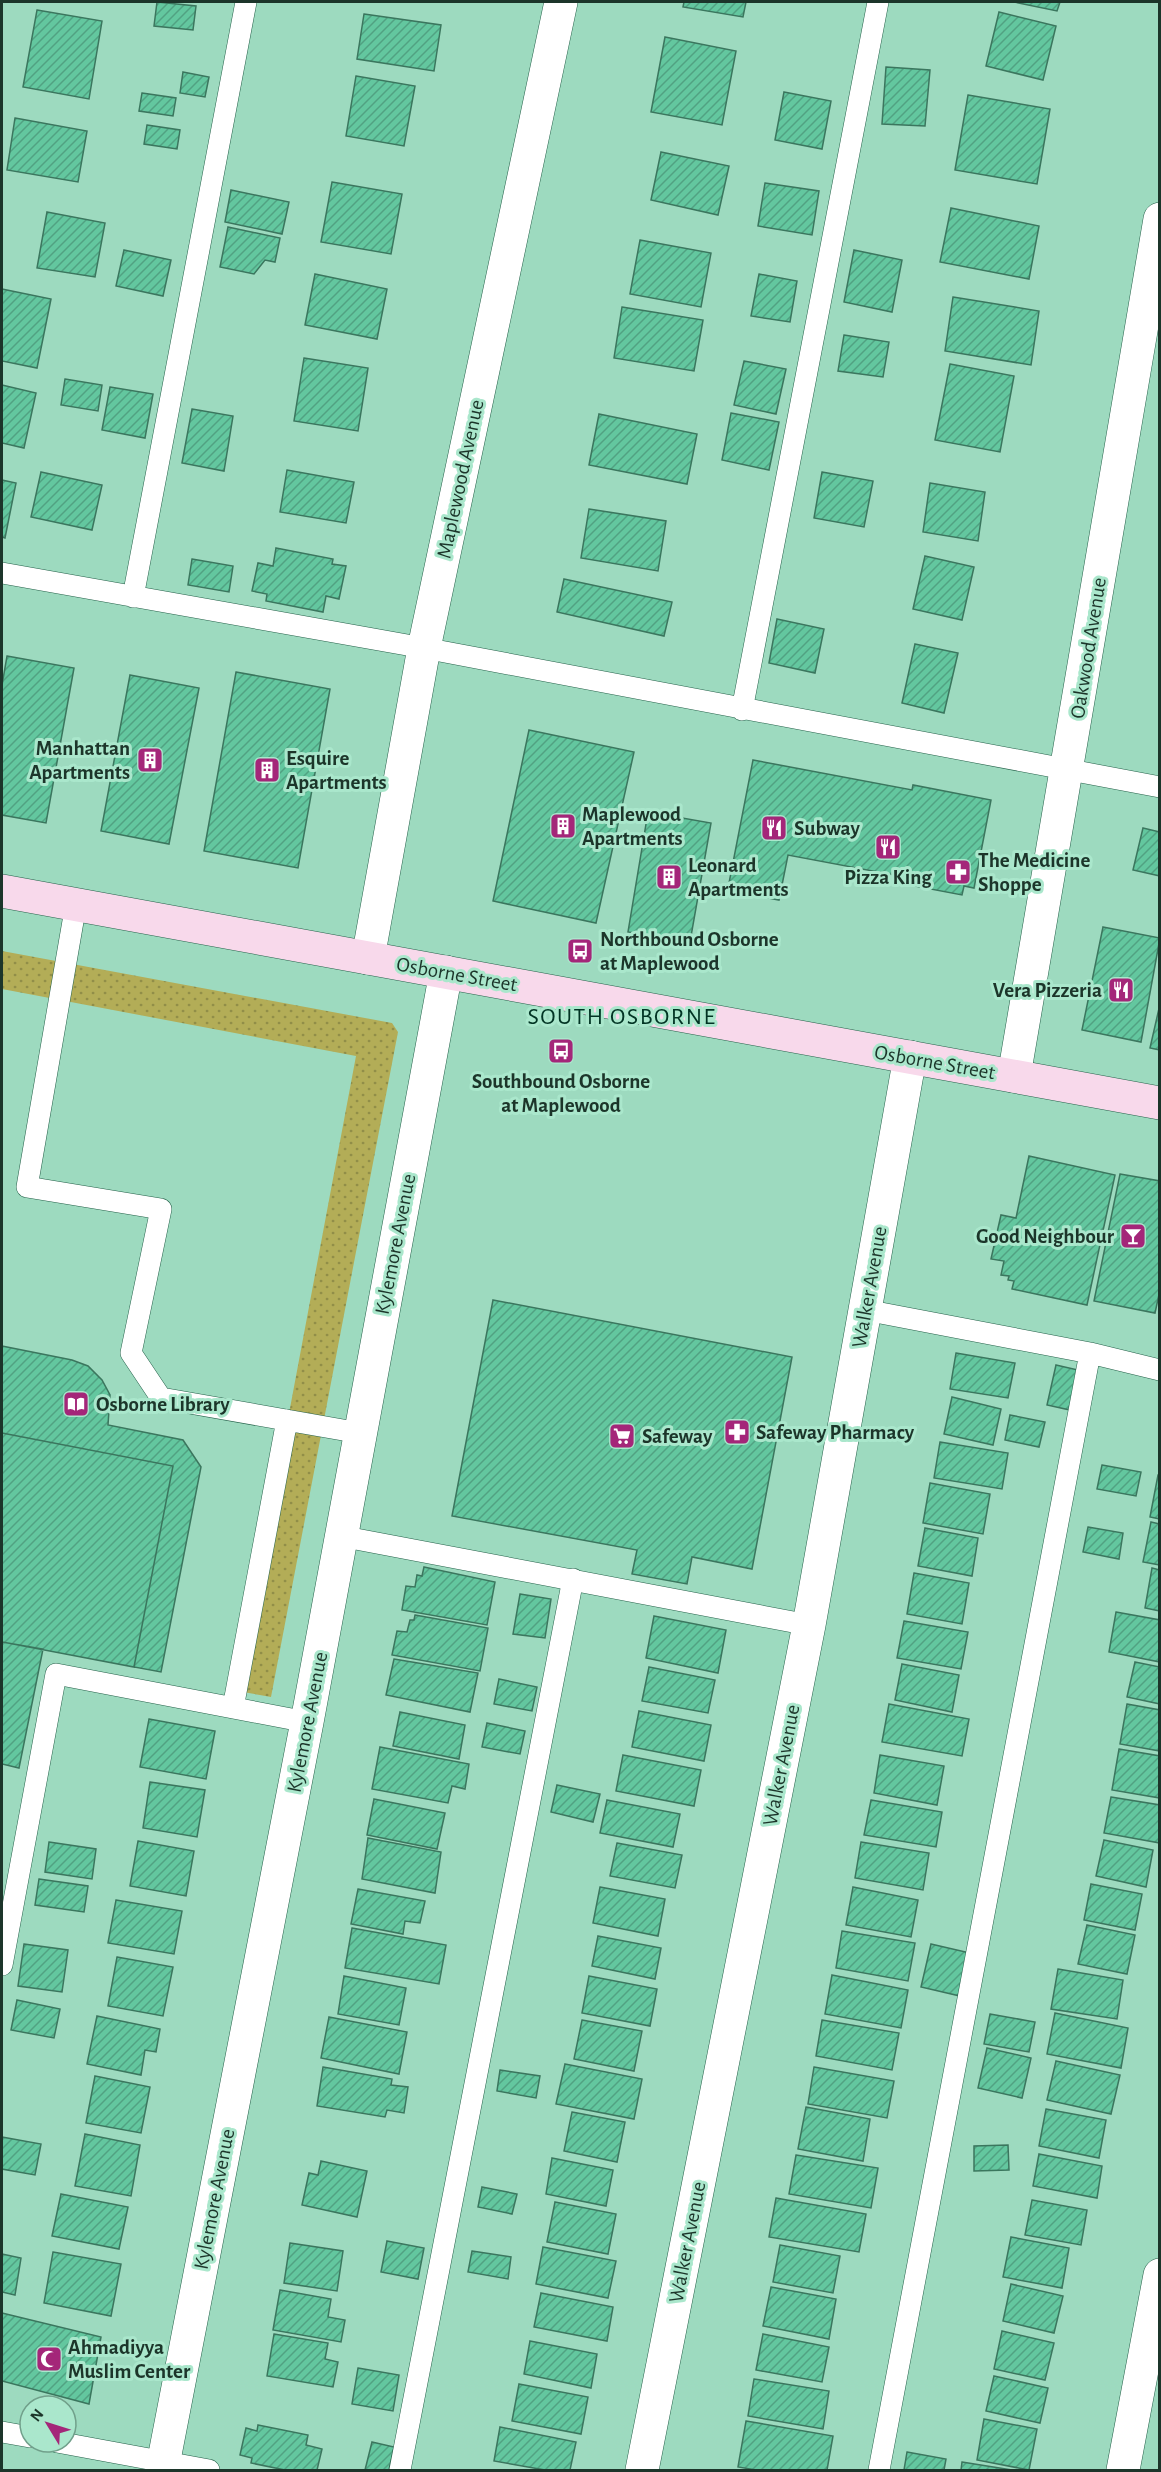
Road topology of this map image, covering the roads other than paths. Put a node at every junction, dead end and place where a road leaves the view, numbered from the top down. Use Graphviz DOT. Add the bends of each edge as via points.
graph roads {
  1 [pos="246,2"];
  2 [pos="561,2"];
  3 [pos="878,2"];
  4 [pos="1160,219"];
  5 [pos="2,573"];
  6 [pos="133,597"];
  7 [pos="424,648"];
  8 [pos="742,710"];
  9 [pos="1068,769"];
  10 [pos="1160,787"];
  11 [pos="2,891"];
  12 [pos="76,904"];
  13 [pos="368,958"];
  14 [pos="446,972"];
  15 [pos="910,1057"];
  16 [pos="1014,1076"];
  17 [pos="1160,1103"];
  18 [pos="865,1310"];
  19 [pos="1090,1353"];
  20 [pos="1160,1370"];
  21 [pos="287,1420"];
  22 [pos="360,1434"];
  23 [pos="340,1536"];
  24 [pos="573,1579"];
  25 [pos="809,1624"];
  26 [pos="233,1708"];
  27 [pos="308,1722"];
  28 [pos="2,1965"];
  29 [pos="1160,2275"];
  30 [pos="2,2432"];
  31 [pos="18,2435"];
  32 [pos="78,2447"];
  33 [pos="162,2466"];
  34 [pos="209,2470"];
  35 [pos="400,2470"];
  36 [pos="642,2470"];
  37 [pos="879,2470"];
  38 [pos="1123,2470"];
  1 -- 6 [label="lane"];
  2 -- 7 [label="street, Maplewood Avenue"];
  3 -- 8 [label="lane"];
  4 -- 9 [label="street, Oakwood Avenue"];
  5 -- 6 [label="lane"];
  6 -- 7 [label="lane"];
  7 -- 8 [label="lane"];
  7 -- 13 [label="street, Maplewood Avenue"];
  8 -- 9 [label="lane"];
  9 -- 10 [label="lane"];
  9 -- 16 [label="street, Oakwood Avenue"];
  11 -- 12 [label="main road, Osborne Street"];
  12 -- 13 [label="main road, Osborne Street"];
  12 -- 21 [label="lane" via="27,1187 161,1209 131,1353 161,1398"];
  13 -- 14 [label="main road, Osborne Street"];
  14 -- 15 [label="main road, Osborne Street"];
  14 -- 22 [label="street, Kylemore Avenue"];
  15 -- 16 [label="main road, Osborne Street"];
  15 -- 18 [label="street, Walker Avenue"];
  16 -- 17 [label="main road, Osborne Street"];
  18 -- 19 [label="lane"];
  18 -- 25 [label="street, Walker Avenue"];
  19 -- 20 [label="lane"];
  19 -- 37 [label="lane"];
  21 -- 22 [label="lane"];
  21 -- 26 [label="lane"];
  22 -- 23 [label="street, Kylemore Avenue"];
  23 -- 24 [label="lane"];
  23 -- 27 [label="street, Kylemore Avenue"];
  24 -- 25 [label="lane"];
  24 -- 35 [label="lane"];
  25 -- 36 [label="street, Walker Avenue"];
  26 -- 27 [label="lane"];
  26 -- 28 [label="lane" via="57,1674"];
  27 -- 33 [label="street, Kylemore Avenue"];
  29 -- 38 [label="street"];
  30 -- 31 [label="lane"];
  32 -- 33 [label="lane"];
  33 -- 34 [label="lane"];
}
